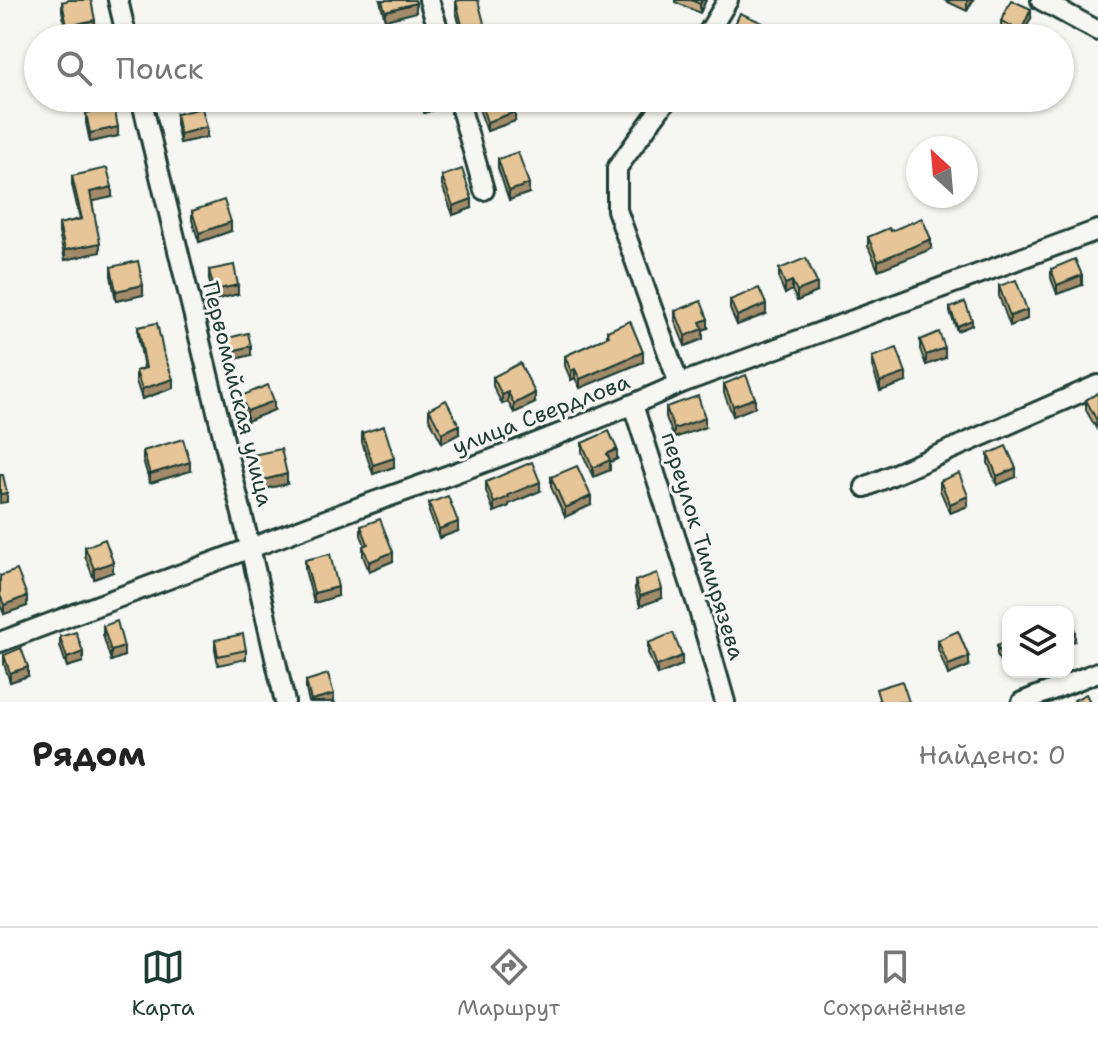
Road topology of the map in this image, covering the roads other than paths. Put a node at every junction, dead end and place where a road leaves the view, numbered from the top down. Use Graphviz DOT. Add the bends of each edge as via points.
graph roads {
  1 [pos="118,0"];
  2 [pos="429,0"];
  3 [pos="728,0"];
  4 [pos="1041,0"];
  5 [pos="124,24"];
  6 [pos="437,24"];
  7 [pos="713,24"];
  8 [pos="1098,31"];
  9 [pos="144,112"];
  10 [pos="462,112"];
  11 [pos="658,112"];
  12 [pos="484,190"];
  13 [pos="1098,230"];
  14 [pos="679,384"];
  15 [pos="1098,385"];
  16 [pos="633,405"];
  17 [pos="865,487"];
  18 [pos="250,547"];
  19 [pos="0,642"];
  20 [pos="1098,672"];
  21 [pos="285,702"];
  22 [pos="725,702"];
  23 [pos="1022,702"];
  1 -- 5 [label="street"];
  2 -- 6 [label="street"];
  3 -- 7 [label="street"];
  4 -- 8 [label="street"];
  9 -- 18 [label="street, Первомайская улица"];
  10 -- 12 [label="street"];
  11 -- 14 [label="street" via="617,168 617,210"];
  13 -- 14 [label="street, улица Свердлова"];
  14 -- 16 [label="street, улица Свердлова"];
  15 -- 17 [label="street"];
  16 -- 18 [label="street, улица Свердлова"];
  16 -- 22 [label="street, переулок Тимирязева"];
  18 -- 19 [label="street, улица Свердлова"];
  18 -- 21 [label="street, Первомайская улица"];
  20 -- 23 [label="street"];
}
